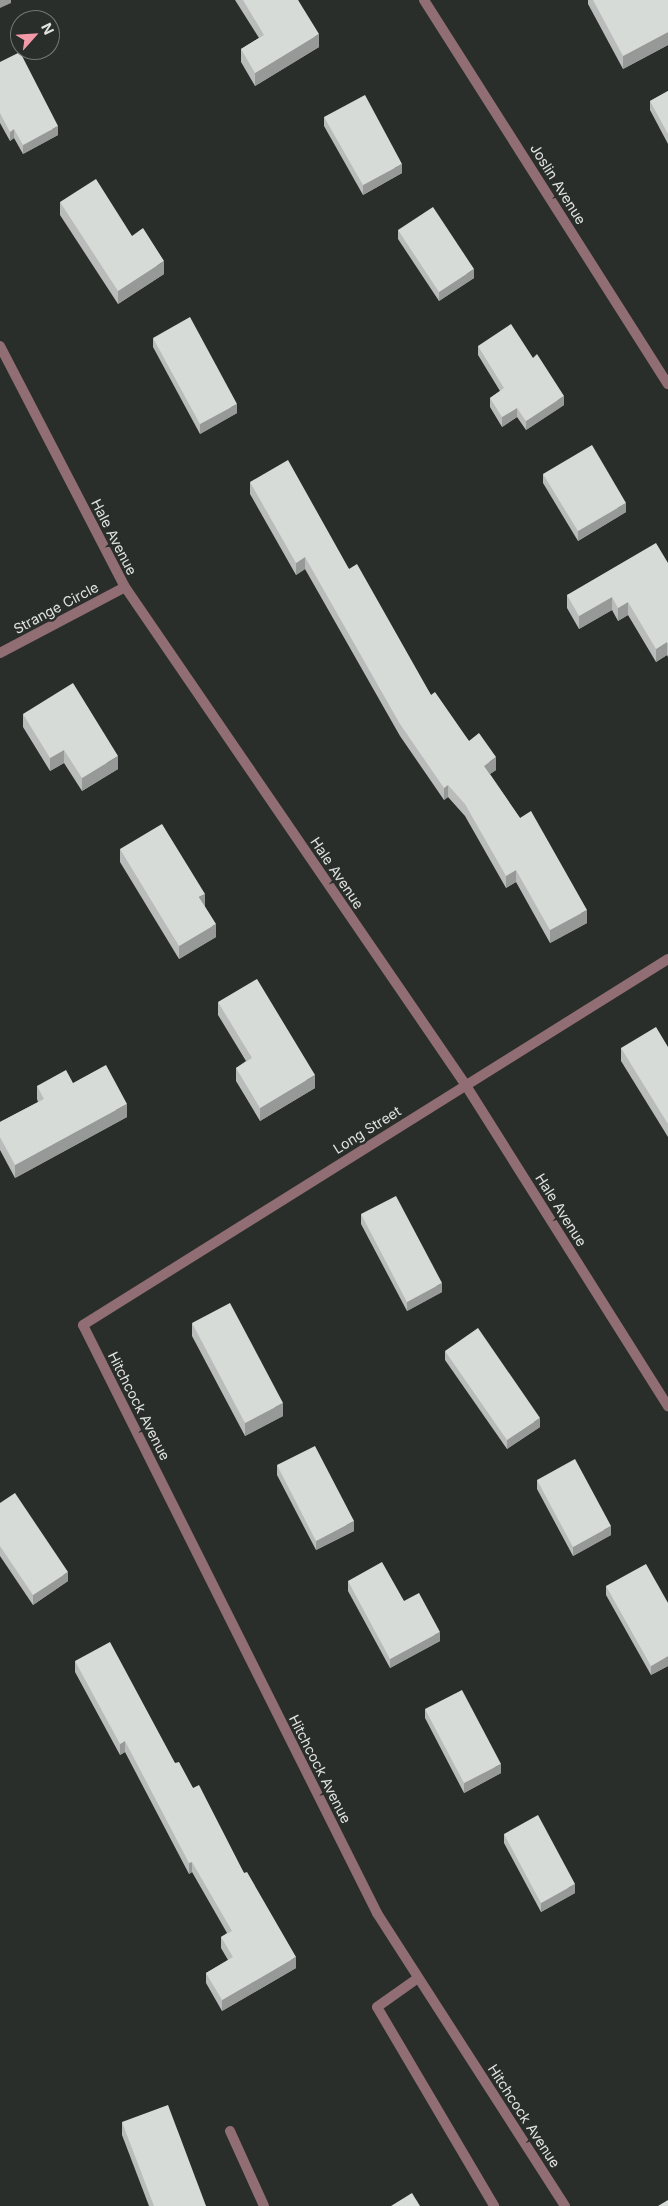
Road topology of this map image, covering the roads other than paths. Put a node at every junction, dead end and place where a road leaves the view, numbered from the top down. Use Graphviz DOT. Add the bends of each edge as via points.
graph roads {
  1 [pos="424,0"];
  2 [pos="0,346"];
  3 [pos="668,384"];
  4 [pos="125,587"];
  5 [pos="0,653"];
  6 [pos="668,960"];
  7 [pos="465,1084"];
  8 [pos="83,1325"];
  9 [pos="668,1406"];
  10 [pos="418,1978"];
  11 [pos="230,2132"];
  12 [pos="264,2206"];
  13 [pos="494,2206"];
  14 [pos="565,2206"];
  1 -- 3 [label="street, Joslin Avenue"];
  2 -- 4 [label="street, Hale Avenue"];
  4 -- 5 [label="street, Strange Circle"];
  4 -- 7 [label="street, Hale Avenue"];
  6 -- 7 [label="street, Long Street"];
  7 -- 8 [label="street, Long Street"];
  7 -- 9 [label="street, Hale Avenue"];
  8 -- 10 [label="street, Hitchcock Avenue" via="377,1913"];
  10 -- 13 [label="street" via="377,2007"];
  10 -- 14 [label="street, Hitchcock Avenue"];
  11 -- 12 [label="street"];
}
